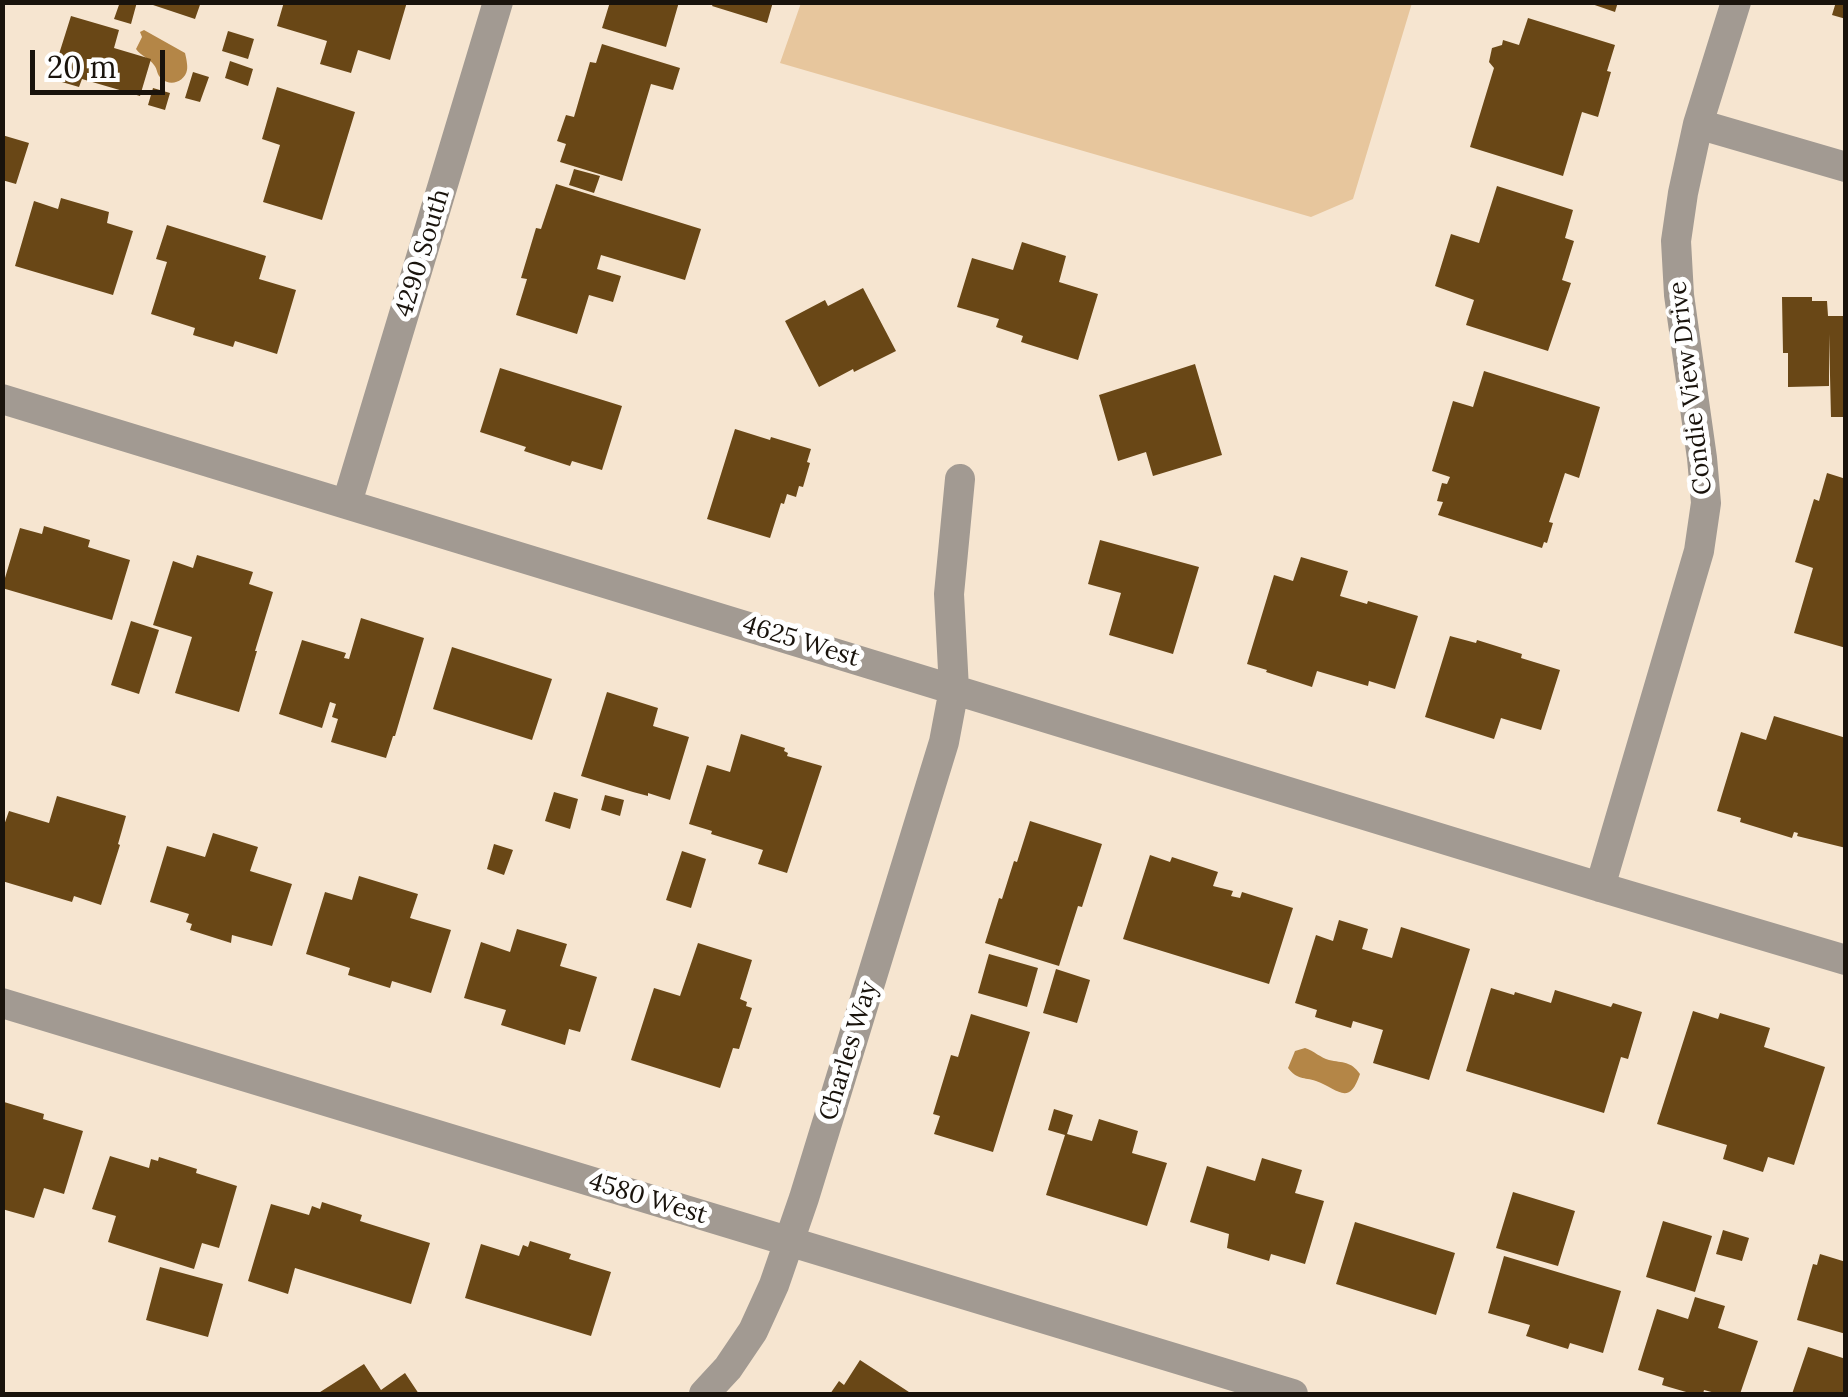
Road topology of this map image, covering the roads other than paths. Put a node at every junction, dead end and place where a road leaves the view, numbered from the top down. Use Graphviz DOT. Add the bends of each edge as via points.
graph roads {
  1 [pos="498,2"];
  2 [pos="1736,2"];
  3 [pos="1698,124"];
  4 [pos="1846,167"];
  5 [pos="2,399"];
  6 [pos="960,479"];
  7 [pos="347,503"];
  8 [pos="954,688"];
  9 [pos="1600,887"];
  10 [pos="1846,960"];
  11 [pos="2,1003"];
  12 [pos="790,1242"];
  13 [pos="704,1394"];
  14 [pos="1293,1394"];
  1 -- 7 [label="street, 4290 South"];
  2 -- 3 [label="street, Condie View Drive"];
  3 -- 4 [label="street"];
  3 -- 9 [label="street, Condie View Drive" via="1676,242 1706,503 1702,535"];
  5 -- 7 [label="street, 4625 West"];
  6 -- 8 [label="street, Charles Way" via="949,594"];
  7 -- 8 [label="street, 4625 West"];
  8 -- 9 [label="street, 4625 West"];
  8 -- 12 [label="street, Charles Way" via="944,742"];
  9 -- 10 [label="street, 4625 West"];
  11 -- 12 [label="street, 4580 West"];
  12 -- 13 [label="street, Charles Way" via="753,1331"];
  12 -- 14 [label="street, 4580 West"];
}
